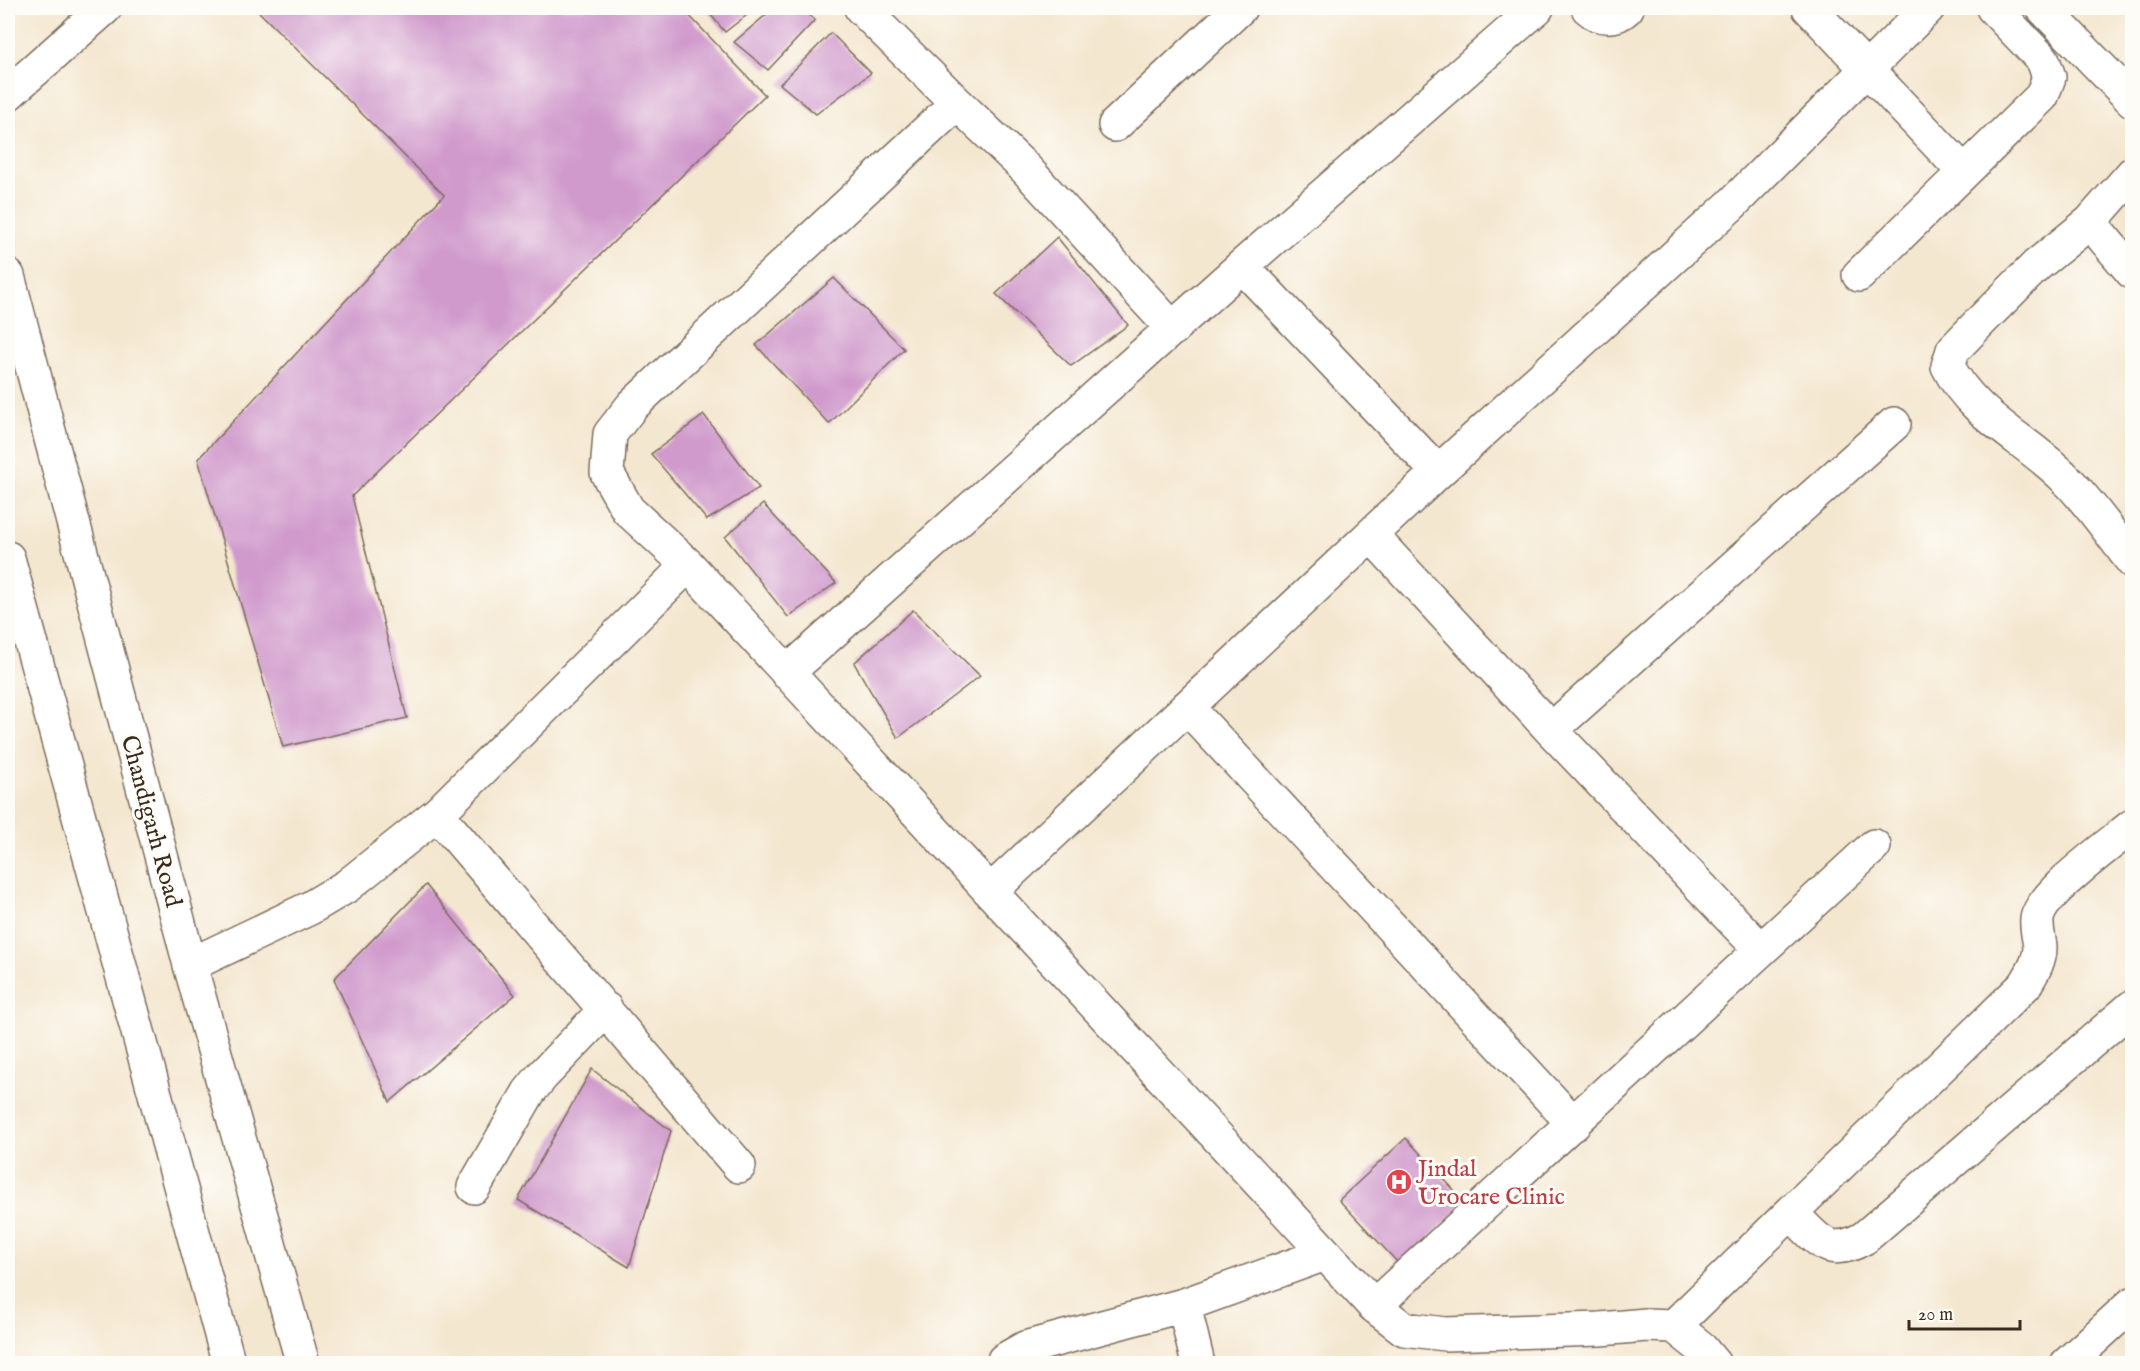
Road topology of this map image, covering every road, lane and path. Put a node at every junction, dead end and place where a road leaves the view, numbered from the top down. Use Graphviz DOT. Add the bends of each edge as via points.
graph roads {
  1 [pos="105,8"];
  2 [pos="861,8"];
  3 [pos="1240,8"];
  4 [pos="1537,8"];
  5 [pos="1588,8"];
  6 [pos="1628,8"];
  7 [pos="1809,8"];
  8 [pos="1928,8"];
  9 [pos="1993,8"];
  10 [pos="2043,8"];
  11 [pos="1867,69"];
  12 [pos="8,94"];
  13 [pos="2133,100"];
  14 [pos="957,103"];
  15 [pos="1115,125"];
  16 [pos="1964,172"];
  17 [pos="2133,174"];
  18 [pos="2090,222"];
  19 [pos="1242,266"];
  20 [pos="2133,272"];
  21 [pos="1859,275"];
  22 [pos="8,276"];
  23 [pos="1173,329"];
  24 [pos="1894,424"];
  25 [pos="1438,472"];
  26 [pos="1372,536"];
  27 [pos="8,558"];
  28 [pos="2133,561"];
  29 [pos="688,565"];
  30 [pos="787,673"];
  31 [pos="1187,706"];
  32 [pos="1551,730"];
  33 [pos="438,814"];
  34 [pos="2133,826"];
  35 [pos="1874,846"];
  36 [pos="991,891"];
  37 [pos="1761,950"];
  38 [pos="190,965"];
  39 [pos="2133,1007"];
  40 [pos="606,1009"];
  41 [pos="1574,1124"];
  42 [pos="739,1166"];
  43 [pos="474,1187"];
  44 [pos="1792,1214"];
  45 [pos="1325,1254"];
  46 [pos="2133,1304"];
  47 [pos="1184,1305"];
  48 [pos="1374,1306"];
  49 [pos="1674,1326"];
  50 [pos="229,1364"];
  51 [pos="303,1364"];
  52 [pos="1003,1364"];
  53 [pos="1198,1364"];
  54 [pos="1714,1364"];
  55 [pos="2067,1364"];
  1 -- 12 [label="street"];
  2 -- 14 [label="street"];
  3 -- 15 [label="street"];
  4 -- 19 [label="street"];
  5 -- 6 [label="street" via="1606,17"];
  7 -- 11 [label="street"];
  8 -- 11 [label="street"];
  9 -- 16 [label="street" via="2043,60 2049,77 2042,96"];
  10 -- 13 [label="street"];
  11 -- 16 [label="street"];
  11 -- 25 [label="street" via="1731,206"];
  14 -- 23 [label="street" via="1025,168"];
  14 -- 29 [label="street" via="632,406 610,434 607,473 628,510"];
  16 -- 21 [label="street"];
  17 -- 18 [label="street"];
  18 -- 20 [label="street"];
  18 -- 28 [label="street" via="2037,265 1984,318 1953,350 1948,366 1956,384 1976,405 2068,480"];
  19 -- 23 [label="street"];
  19 -- 25 [label="street"];
  22 -- 38 [label="street, Chandigarh Road"];
  23 -- 30 [label="street"];
  24 -- 32 [label="street"];
  25 -- 26 [label="street"];
  26 -- 31 [label="street"];
  26 -- 32 [label="street"];
  27 -- 50 [label="street"];
  29 -- 30 [label="street"];
  29 -- 33 [label="street"];
  30 -- 36 [label="street"];
  31 -- 36 [label="street"];
  31 -- 41 [label="street"];
  32 -- 37 [label="street"];
  33 -- 38 [label="street" via="348,886"];
  33 -- 40 [label="street"];
  34 -- 44 [label="street" via="2042,904 2037,919 2037,965 2025,985"];
  35 -- 37 [label="street"];
  36 -- 45 [label="street"];
  37 -- 41 [label="street"];
  38 -- 51 [label="street, Chandigarh Road"];
  39 -- 44 [label="street" via="1851,1246 1834,1249"];
  40 -- 42 [label="street"];
  40 -- 43 [label="street" via="529,1092"];
  41 -- 48 [label="street"];
  44 -- 49 [label="street"];
  45 -- 47 [label="street"];
  45 -- 48 [label="street"];
  46 -- 55 [label="street"];
  47 -- 52 [label="street" via="1025,1348"];
  47 -- 53 [label="street"];
  48 -- 49 [label="street" via="1404,1329 1445,1334"];
  49 -- 54 [label="street"];
}
